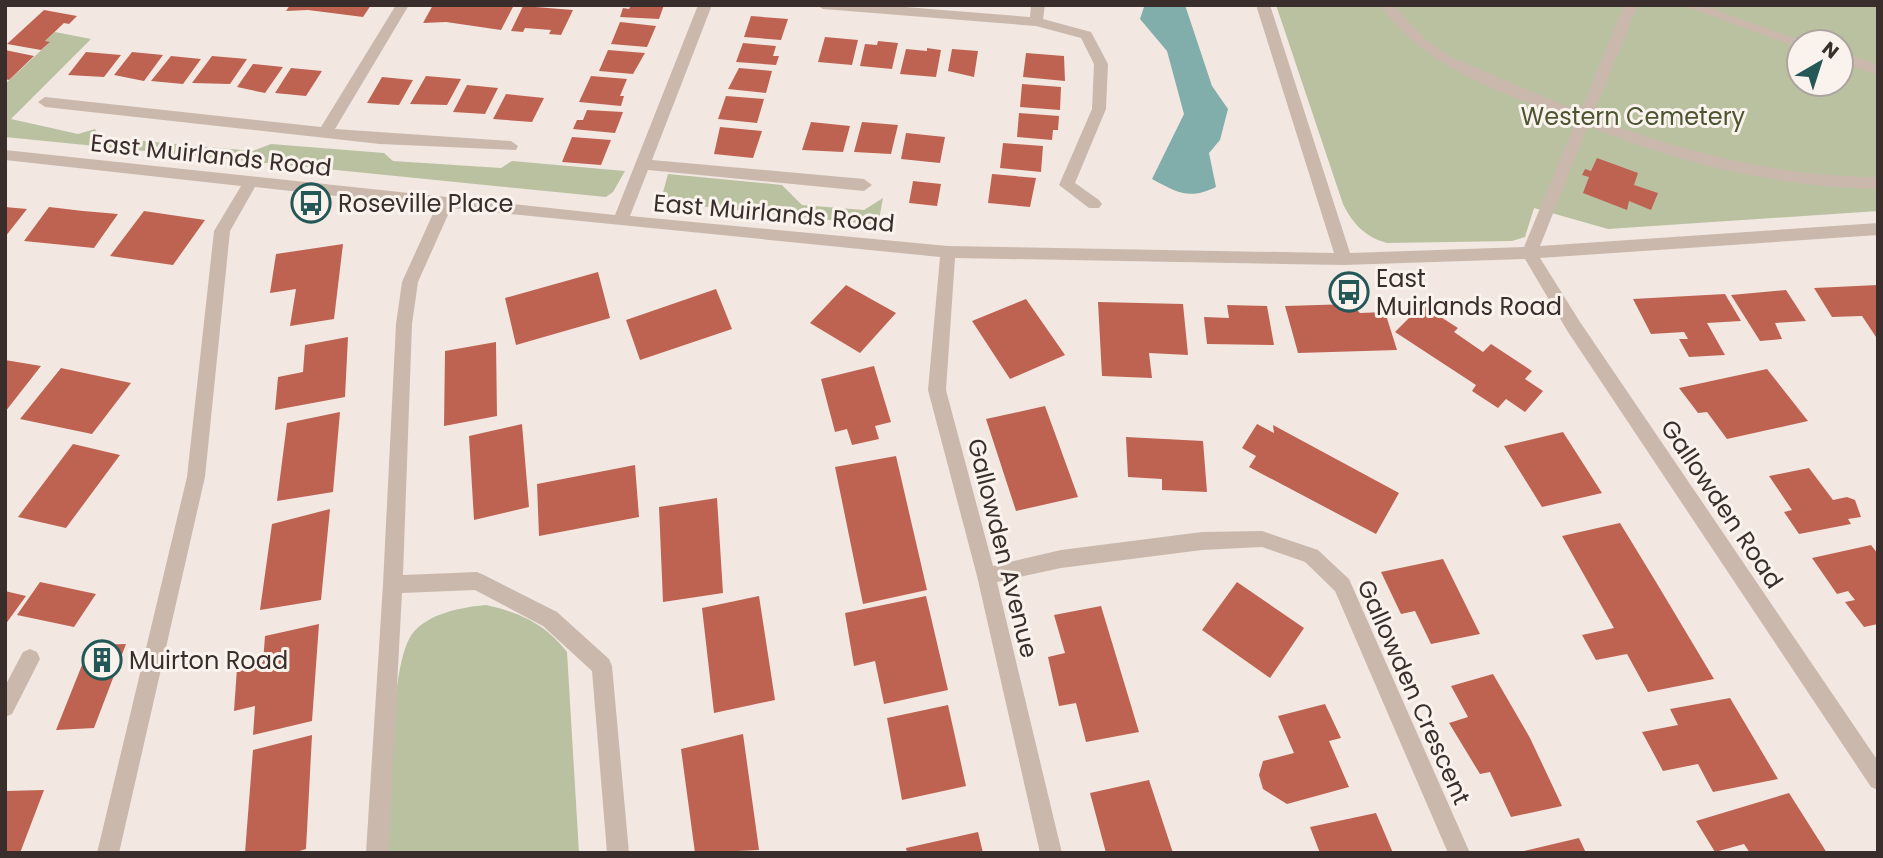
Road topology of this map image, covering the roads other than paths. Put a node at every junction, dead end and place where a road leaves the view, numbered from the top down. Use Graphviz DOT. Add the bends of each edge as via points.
graph roads {
  1 [pos="403,5"];
  2 [pos="705,5"];
  3 [pos="823,5"];
  4 [pos="1038,5"];
  5 [pos="1263,5"];
  6 [pos="1386,5"];
  7 [pos="1630,5"];
  8 [pos="1688,5"];
  9 [pos="1036,22"];
  10 [pos="1785,38"];
  11 [pos="1855,62"];
  12 [pos="1878,70"];
  13 [pos="45,102"];
  14 [pos="1582,120"];
  15 [pos="325,133"];
  16 [pos="511,146"];
  17 [pos="5,155"];
  18 [pos="642,164"];
  19 [pos="251,182"];
  20 [pos="1878,183"];
  21 [pos="864,185"];
  22 [pos="446,202"];
  23 [pos="1094,204"];
  24 [pos="620,221"];
  25 [pos="1878,229"];
  26 [pos="948,252"];
  27 [pos="1529,253"];
  28 [pos="1344,259"];
  29 [pos="986,576"];
  30 [pos="393,584"];
  31 [pos="30,659"];
  32 [pos="5,707"];
  33 [pos="1878,780"];
  34 [pos="108,853"];
  35 [pos="377,853"];
  36 [pos="618,853"];
  37 [pos="1051,853"];
  38 [pos="1459,853"];
  1 -- 15 [label="street"];
  2 -- 18 [label="street"];
  3 -- 9 [label="street"];
  4 -- 9 [label="street"];
  5 -- 28 [label="street"];
  6 -- 14 [label="street" via="1427,48 1456,66"];
  7 -- 14 [label="street"];
  8 -- 10 [label="street"];
  9 -- 23 [label="street" via="1086,35 1101,64 1099,109 1067,185"];
  11 -- 12 [label="street"];
  13 -- 15 [label="street"];
  14 -- 20 [label="street" via="1716,163 1789,180"];
  14 -- 27 [label="street"];
  15 -- 16 [label="street"];
  17 -- 19 [label="street, East Muirlands Road"];
  18 -- 21 [label="street"];
  18 -- 24 [label="street"];
  19 -- 22 [label="street, East Muirlands Road"];
  19 -- 34 [label="street" via="222,231 197,477"];
  22 -- 24 [label="street, East Muirlands Road"];
  22 -- 30 [label="street" via="410,282 404,324"];
  24 -- 26 [label="street, East Muirlands Road"];
  25 -- 27 [label="street, East Muirlands Road"];
  26 -- 28 [label="street, East Muirlands Road"];
  26 -- 29 [label="street, Gallowden Avenue" via="937,390"];
  27 -- 28 [label="street, East Muirlands Road"];
  27 -- 33 [label="street, Gallowden Road"];
  29 -- 37 [label="street, Gallowden Avenue"];
  29 -- 38 [label="street, Gallowden Crescent" via="1061,559 1202,541 1262,538 1311,556 1342,585"];
  30 -- 35 [label="street"];
  30 -- 36 [label="street" via="477,581 550,619 602,666"];
  31 -- 32 [label="street"];
}
